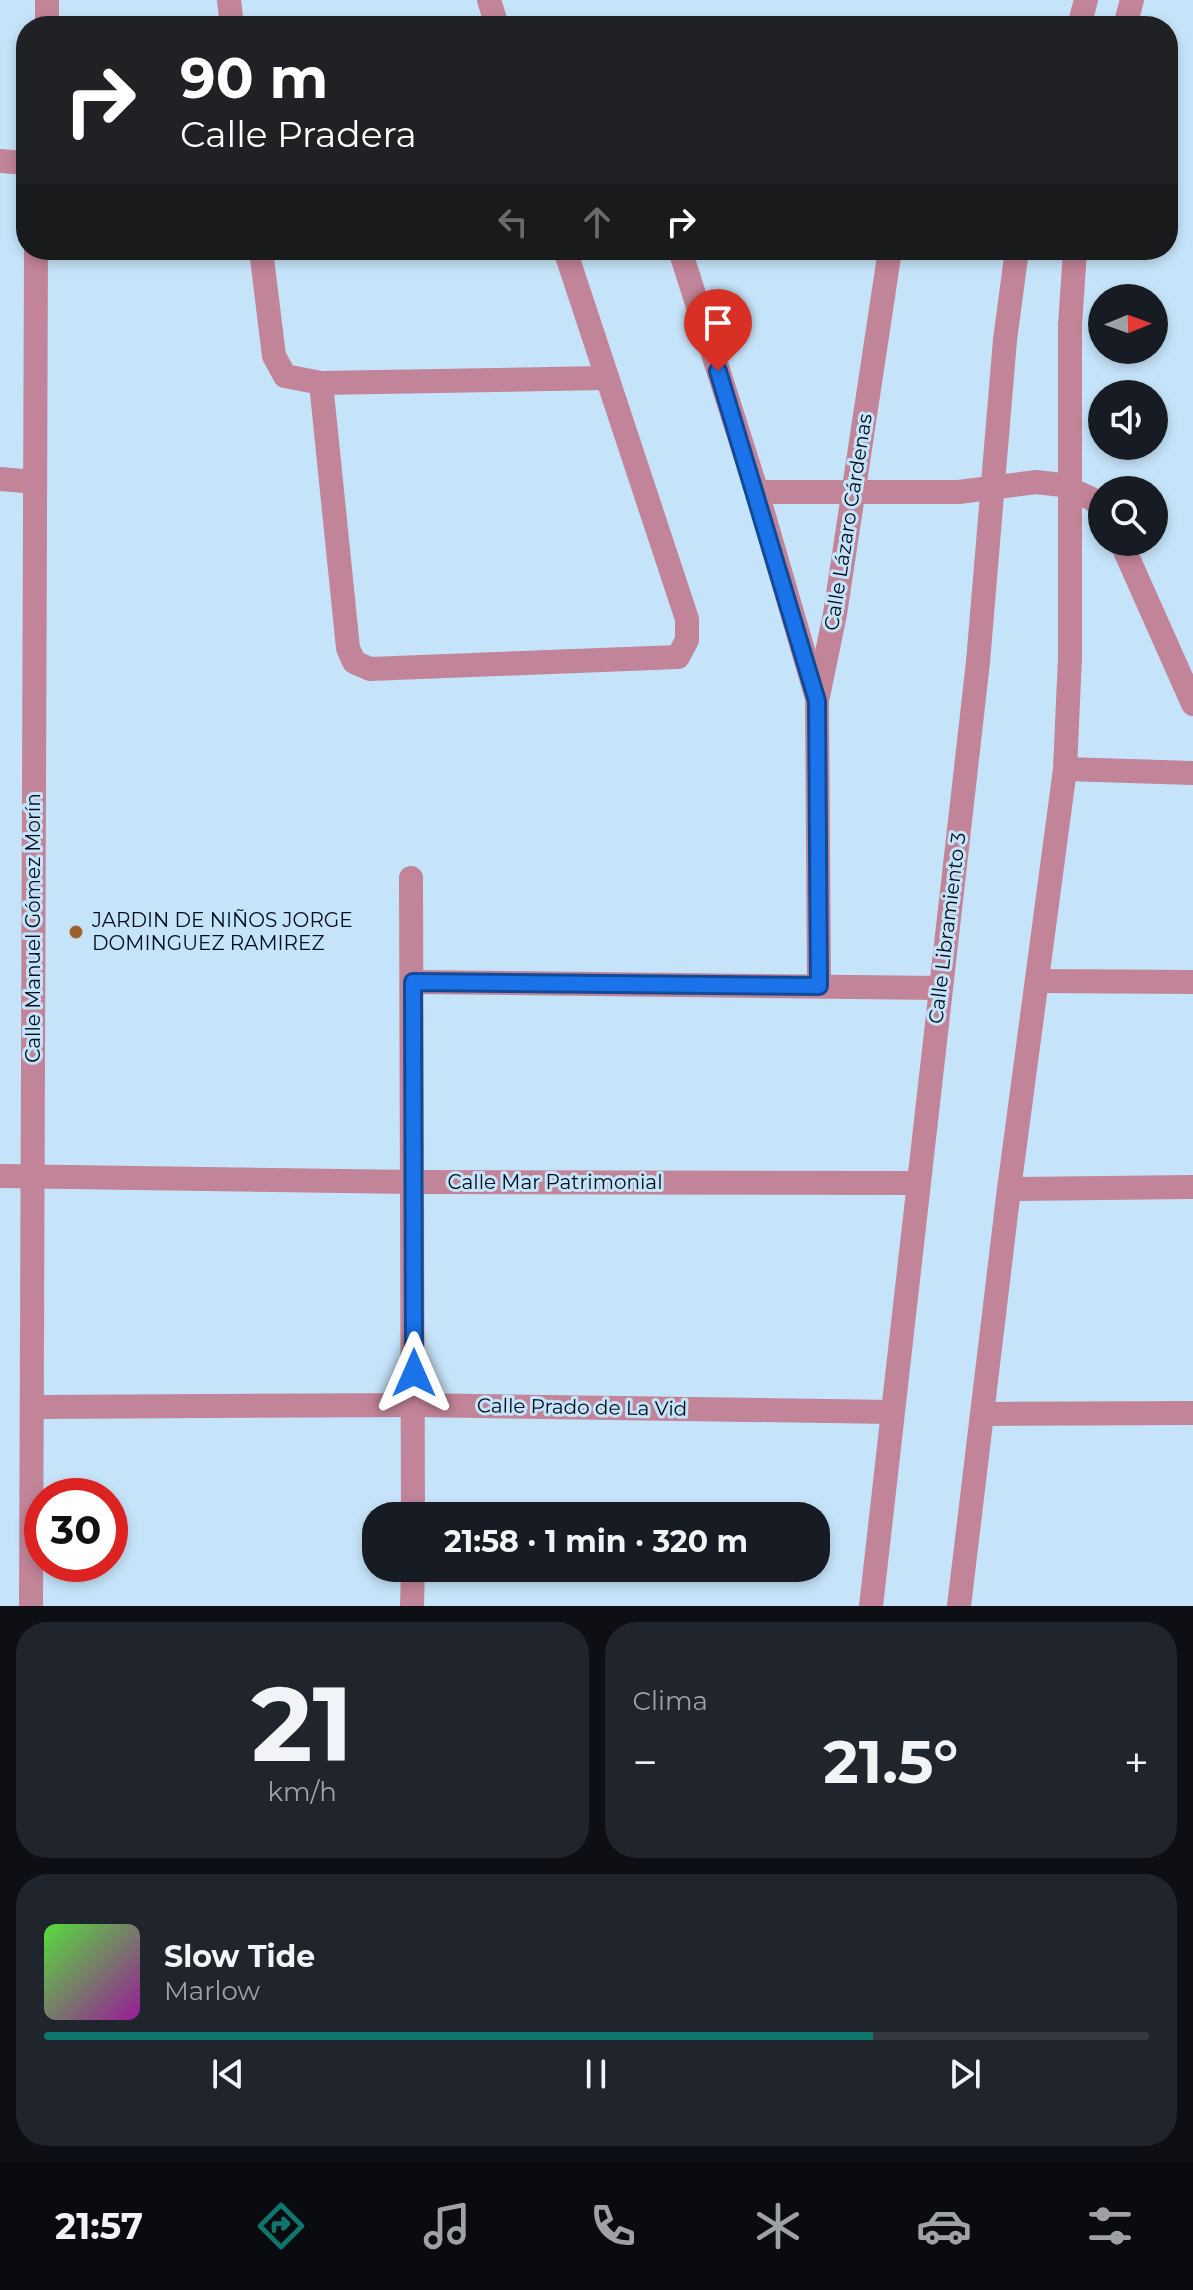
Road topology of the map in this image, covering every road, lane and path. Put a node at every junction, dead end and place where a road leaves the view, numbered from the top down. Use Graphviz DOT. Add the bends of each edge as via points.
graph roads {
  1 [pos="36,260"];
  2 [pos="262,260"];
  3 [pos="568,260"];
  4 [pos="683,260"];
  5 [pos="888,260"];
  6 [pos="1016,260"];
  7 [pos="1074,260"];
  8 [pos="605,378"];
  9 [pos="321,383"];
  10 [pos="0,479"];
  11 [pos="35,482"];
  12 [pos="757,492"];
  13 [pos="852,492"];
  14 [pos="1088,497"];
  15 [pos="1127,556"];
  16 [pos="817,701"];
  17 [pos="1193,704"];
  18 [pos="1065,769"];
  19 [pos="1193,773"];
  20 [pos="411,878"];
  21 [pos="1037,981"];
  22 [pos="413,982"];
  23 [pos="1193,982"];
  24 [pos="819,986"];
  25 [pos="940,988"];
  26 [pos="0,1176"];
  27 [pos="32,1177"];
  28 [pos="414,1182"];
  29 [pos="918,1183"];
  30 [pos="1193,1187"];
  31 [pos="1009,1189"];
  32 [pos="414,1405"];
  33 [pos="33,1407"];
  34 [pos="892,1412"];
  35 [pos="1193,1413"];
  36 [pos="983,1414"];
  37 [pos="413,1502"];
  38 [pos="413,1582"];
  39 [pos="31,1606"];
  40 [pos="412,1606"];
  41 [pos="871,1606"];
  42 [pos="959,1606"];
  1 -- 11 [label="street, Calle Manuel Gómez Morín"];
  2 -- 9 [label="street" via="274,356 285,376"];
  3 -- 8 [label="street"];
  4 -- 12 [label="street"];
  5 -- 13 [label="street, Calle Lázaro Cárdenas"];
  6 -- 25 [label="street, Calle Libramiento 3, bridge" via="978,662"];
  7 -- 18 [label="street, bridge"];
  8 -- 9 [label="street"];
  8 -- 9 [label="street" via="687,619 687,640 678,657 370,669 354,662 348,648"];
  10 -- 11 [label="street"];
  11 -- 27 [label="street, Calle Manuel Gómez Morín"];
  12 -- 13 [label="street"];
  12 -- 16 [label="street"];
  13 -- 14 [label="street" via="959,492 1049,483"];
  13 -- 16 [label="street, Calle Lázaro Cárdenas"];
  15 -- 17 [label="street"];
  16 -- 24 [label="street, Calle Lázaro Cárdenas"];
  18 -- 19 [label="street"];
  18 -- 21 [label="street"];
  20 -- 22 [label="street"];
  21 -- 23 [label="street"];
  21 -- 31 [label="street"];
  22 -- 24 [label="street"];
  22 -- 28 [label="street"];
  24 -- 25 [label="street"];
  25 -- 29 [label="street, Calle Libramiento 3"];
  26 -- 27 [label="street, Calle Mar Patrimonial"];
  27 -- 28 [label="street, Calle Mar Patrimonial"];
  27 -- 33 [label="street, Calle Manuel Gómez Morín"];
  28 -- 29 [label="street, Calle Mar Patrimonial"];
  28 -- 32 [label="street"];
  29 -- 34 [label="street, Calle Libramiento 3"];
  30 -- 31 [label="street"];
  31 -- 36 [label="street"];
  32 -- 33 [label="street, Calle Prado de La Vid"];
  32 -- 34 [label="street, Calle Prado de La Vid"];
  32 -- 37 [label="street"];
  33 -- 39 [label="street, Calle Manuel Gómez Morín"];
  34 -- 41 [label="street, Calle Libramiento 3"];
  35 -- 36 [label="street"];
  36 -- 42 [label="street"];
  38 -- 40 [label="street"];
}
